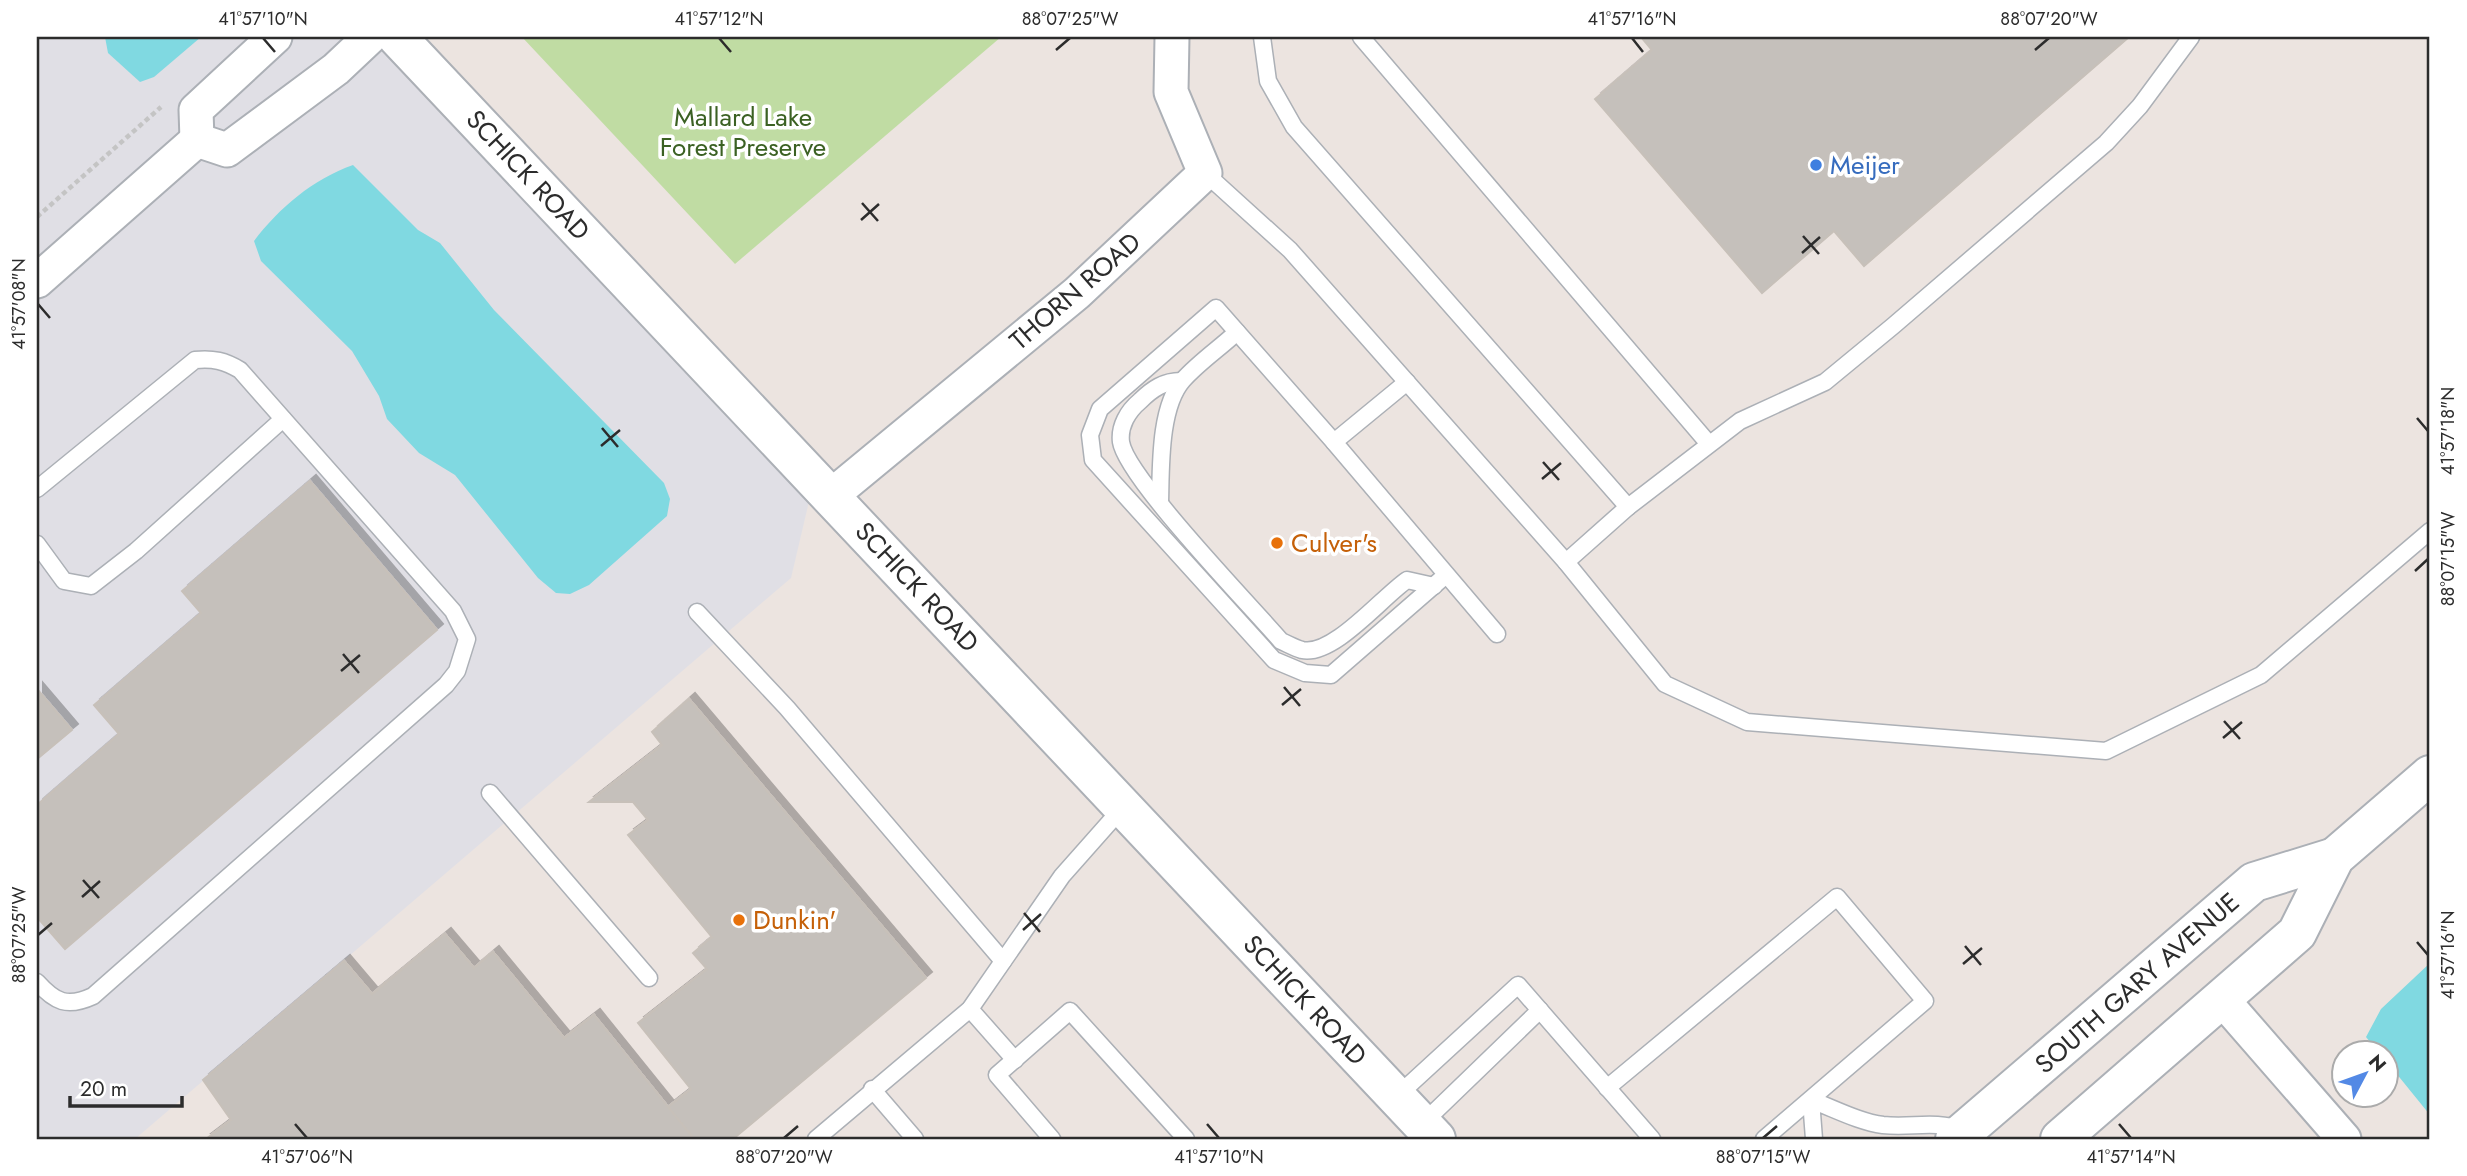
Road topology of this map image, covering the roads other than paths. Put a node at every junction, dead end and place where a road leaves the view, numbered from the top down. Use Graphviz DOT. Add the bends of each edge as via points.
graph roads {
  1 [pos="275,37"];
  2 [pos="370,37"];
  3 [pos="397,37"];
  4 [pos="1172,37"];
  5 [pos="1262,37"];
  6 [pos="1361,37"];
  7 [pos="2191,37"];
  8 [pos="197,139"];
  9 [pos="1205,173"];
  10 [pos="37,281"];
  11 [pos="1237,332"];
  12 [pos="1181,381"];
  13 [pos="1407,382"];
  14 [pos="284,419"];
  15 [pos="1334,442"];
  16 [pos="1709,444"];
  17 [pos="37,489"];
  18 [pos="831,496"];
  19 [pos="1160,503"];
  20 [pos="1628,508"];
  21 [pos="2430,531"];
  22 [pos="37,544"];
  23 [pos="1566,562"];
  24 [pos="1440,580"];
  25 [pos="697,612"];
  26 [pos="1497,634"];
  27 [pos="2430,775"];
  28 [pos="490,793"];
  29 [pos="1124,806"];
  30 [pos="2335,857"];
  31 [pos="1003,961"];
  32 [pos="649,978"];
  33 [pos="37,982"];
  34 [pos="2221,998"];
  35 [pos="970,1009"];
  36 [pos="1540,1010"];
  37 [pos="1015,1060"];
  38 [pos="1607,1088"];
  39 [pos="872,1089"];
  40 [pos="1396,1097"];
  41 [pos="1811,1100"];
  42 [pos="1429,1132"];
  43 [pos="1960,1135"];
  44 [pos="816,1139"];
  45 [pos="915,1139"];
  46 [pos="1052,1139"];
  47 [pos="1186,1139"];
  48 [pos="1652,1139"];
  49 [pos="1764,1139"];
  50 [pos="1814,1139"];
  51 [pos="2060,1139"];
  52 [pos="2344,1139"];
  1 -- 8 [label="street" via="196,110"];
  2 -- 8 [label="street" via="336,69 228,150"];
  3 -- 18 [label="street, SCHICK ROAD"];
  4 -- 9 [label="street" via="1171,92"];
  5 -- 20 [label="lane" via="1268,81 1294,127"];
  6 -- 16 [label="lane"];
  7 -- 16 [label="lane" via="2106,143 1893,326 1825,382 1740,421"];
  8 -- 10 [label="street"];
  9 -- 13 [label="lane" via="1290,250"];
  9 -- 18 [label="street, THORN ROAD" via="1077,293"];
  11 -- 12 [label="lane"];
  11 -- 15 [label="lane"];
  11 -- 24 [label="lane" via="1216,308 1100,409 1090,435 1093,460 1274,660 1305,673 1331,674"];
  12 -- 19 [label="lane" via="1165,429"];
  12 -- 19 [label="lane" via="1167,381 1144,396 1120,430 1129,463"];
  13 -- 15 [label="lane"];
  13 -- 23 [label="lane"];
  14 -- 17 [label="lane" via="240,370 227,362 195,360"];
  14 -- 22 [label="lane" via="90,586 64,581"];
  14 -- 33 [label="lane" via="461,622 467,639 457,671 93,996 76,1004 61,1001"];
  15 -- 24 [label="lane"];
  16 -- 20 [label="lane"];
  18 -- 29 [label="street, SCHICK ROAD"];
  19 -- 24 [label="lane" via="1281,641 1304,651 1322,647 1355,626 1407,580"];
  20 -- 23 [label="lane"];
  21 -- 23 [label="lane" via="2261,676 2106,751 1747,722 1665,684"];
  24 -- 26 [label="lane"];
  25 -- 31 [label="lane" via="787,708"];
  27 -- 30 [label="street, SOUTH GARY AVENUE"];
  28 -- 32 [label="lane"];
  29 -- 31 [label="lane" via="1062,876"];
  29 -- 40 [label="street, SCHICK ROAD"];
  30 -- 34 [label="street, SOUTH GARY AVENUE" via="2297,933"];
  30 -- 43 [label="street, SOUTH GARY AVENUE" via="2253,882"];
  31 -- 35 [label="lane"];
  34 -- 51 [label="street, SOUTH GARY AVENUE"];
  34 -- 52 [label="street"];
  35 -- 37 [label="lane"];
  35 -- 39 [label="lane"];
  36 -- 38 [label="lane"];
  36 -- 40 [label="lane" via="1518,985"];
  36 -- 42 [label="lane"];
  37 -- 46 [label="lane" via="997,1075"];
  37 -- 47 [label="lane" via="1070,1011"];
  38 -- 41 [label="lane" via="1837,897 1925,1001"];
  38 -- 48 [label="lane"];
  39 -- 44 [label="lane"];
  39 -- 45 [label="lane"];
  40 -- 42 [label="street, SCHICK ROAD"];
  41 -- 43 [label="lane" via="1880,1125 1940,1122"];
  41 -- 49 [label="lane"];
  41 -- 50 [label="lane"];
}
